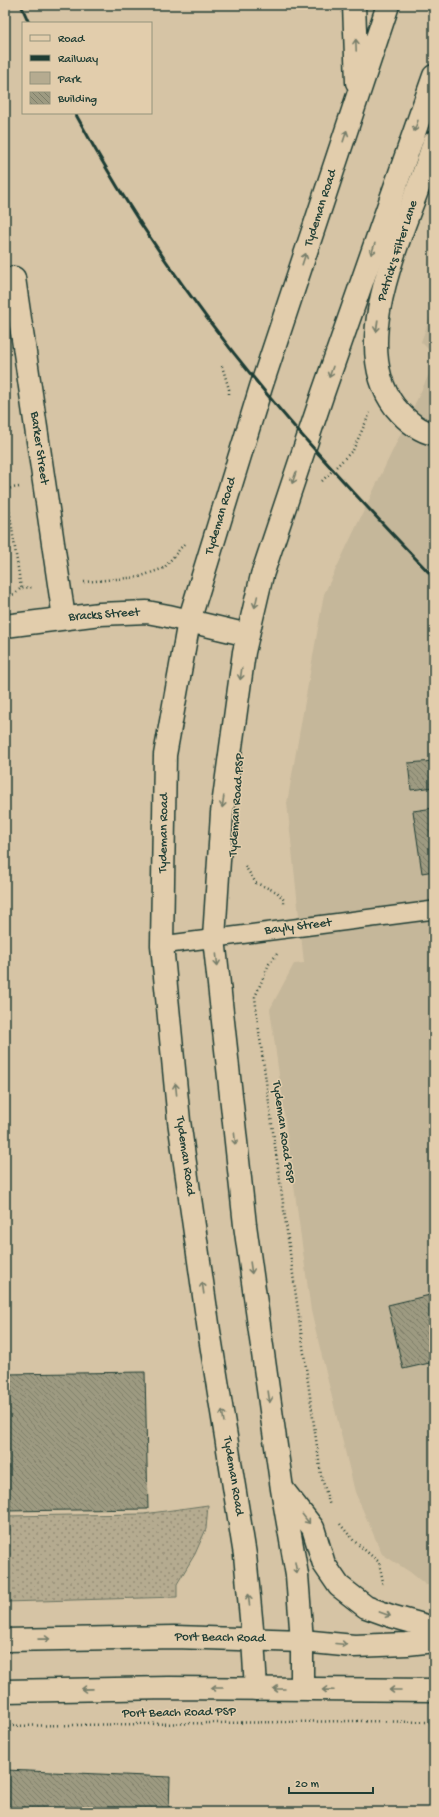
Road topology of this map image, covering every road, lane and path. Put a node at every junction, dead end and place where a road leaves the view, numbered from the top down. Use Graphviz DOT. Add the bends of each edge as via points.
graph roads {
  1 [pos="354,5"];
  2 [pos="388,5"];
  3 [pos="434,76"];
  4 [pos="358,98"];
  5 [pos="434,142"];
  6 [pos="14,278"];
  7 [pos="222,366"];
  8 [pos="388,398"];
  9 [pos="230,403"];
  10 [pos="434,434"];
  11 [pos="44,483"];
  12 [pos="319,484"];
  13 [pos="185,541"];
  14 [pos="59,584"];
  15 [pos="21,588"];
  16 [pos="5,596"];
  17 [pos="64,618"];
  18 [pos="189,621"];
  19 [pos="5,626"];
  20 [pos="248,635"];
  21 [pos="242,862"];
  22 [pos="434,910"];
  23 [pos="287,929"];
  24 [pos="214,938"];
  25 [pos="162,945"];
  26 [pos="282,1489"];
  27 [pos="331,1509"];
  28 [pos="337,1521"];
  29 [pos="383,1582"];
  30 [pos="434,1628"];
  31 [pos="253,1639"];
  32 [pos="5,1640"];
  33 [pos="302,1641"];
  34 [pos="434,1641"];
  35 [pos="256,1688"];
  36 [pos="302,1688"];
  37 [pos="434,1690"];
  38 [pos="5,1691"];
  39 [pos="434,1722"];
  40 [pos="5,1726"];
  4 -- 1 [label="main road, one-way"];
  2 -- 4 [label="main road, Tydeman Road"];
  3 -- 20 [label="main road, one-way" via="262,575"];
  18 -- 4 [label="main road, Tydeman Road, one-way" via="261,387"];
  5 -- 8 [label="main road, Patrick's Filter Lane, one-way" via="382,294 376,332 376,358"];
  6 -- 11 [label="main road, Barker Street"];
  7 -- 9 [label="path"];
  8 -- 10 [label="main road, Patrick's Filter Lane" via="412,424"];
  8 -- 12 [label="path" via="370,414 354,450"];
  11 -- 14 [label="main road, Barker Street"];
  11 -- 15 [label="path" via="6,489"];
  13 -- 14 [label="path" via="164,568 139,577"];
  14 -- 15 [label="path"];
  14 -- 17 [label="main road, Barker Street"];
  15 -- 16 [label="path" via="15,594"];
  17 -- 18 [label="main road, Bracks Street" via="147,612"];
  17 -- 19 [label="main road, Bracks Street"];
  18 -- 20 [label="main road, Bracks Street"];
  18 -- 25 [label="main road, Tydeman Road" via="165,755"];
  20 -- 24 [label="main road, one-way" via="222,812"];
  21 -- 23 [label="path, Tydeman Road PSP" via="256,883 276,892 284,900"];
  22 -- 23 [label="lane, Bayly Street"];
  23 -- 24 [label="lane, Bayly Street"];
  23 -- 27 [label="path, Tydeman Road PSP" via="288,942 269,964 256,997 258,1024 321,1475"];
  24 -- 25 [label="lane, Bayly Street"];
  24 -- 26 [label="main road, one-way" via="245,1225"];
  31 -- 25 [label="main road, Tydeman Road, one-way" via="245,1555 209,1330 180,1121"];
  26 -- 30 [label="main road, one-way" via="313,1528 324,1564 339,1586 366,1607"];
  26 -- 33 [label="main road, one-way" via="297,1575"];
  28 -- 29 [label="path" via="379,1562"];
  32 -- 31 [label="main road, Port Beach Road, one-way" via="175,1637"];
  31 -- 33 [label="main road, Port Beach Road"];
  31 -- 35 [label="main road, Tydeman Road"];
  33 -- 34 [label="main road, Port Beach Road, one-way" via="354,1646"];
  33 -- 36 [label="main road"];
  36 -- 35 [label="main road, one-way"];
  35 -- 38 [label="main road, one-way"];
  37 -- 36 [label="main road, one-way" via="354,1691"];
  39 -- 40 [label="path, Port Beach Road PSP"];
}
